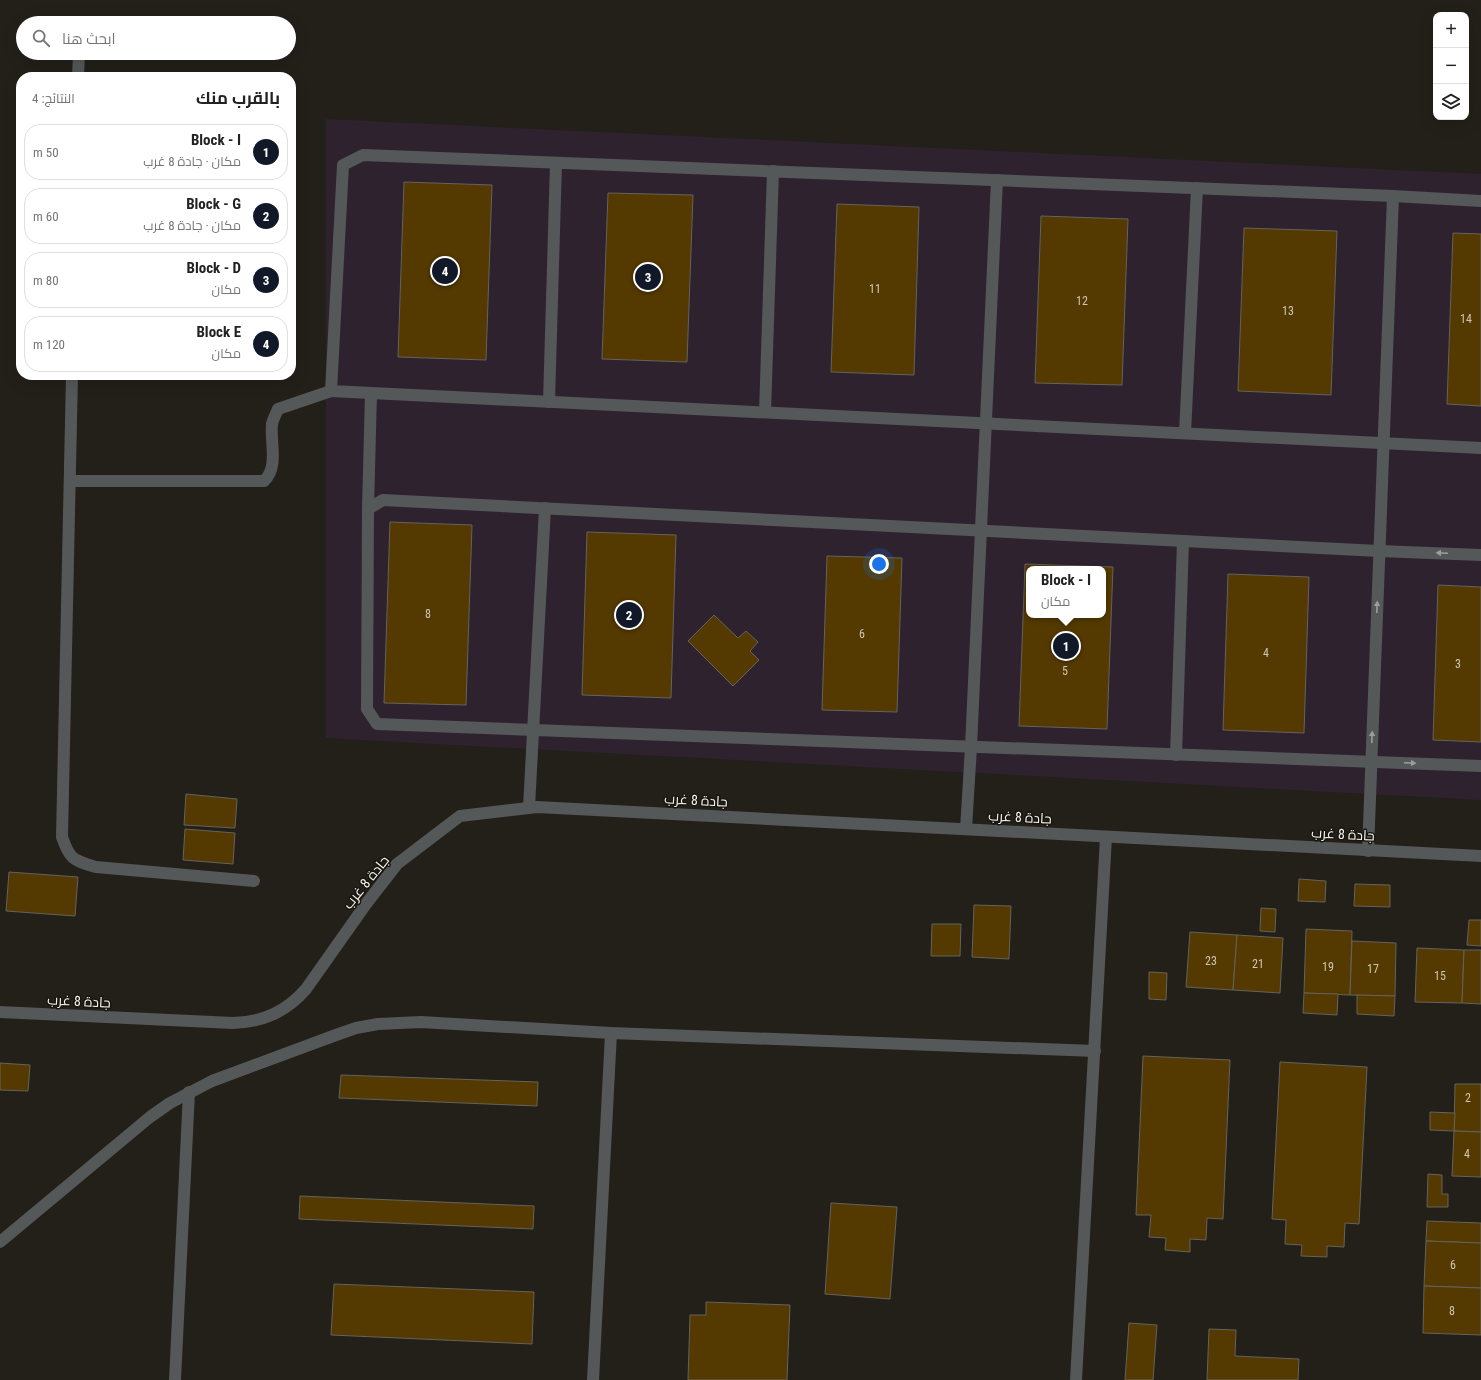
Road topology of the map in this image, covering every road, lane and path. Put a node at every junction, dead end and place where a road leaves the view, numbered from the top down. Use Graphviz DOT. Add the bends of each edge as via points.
graph roads {
  1 [pos="79,60"];
  2 [pos="78,72"];
  3 [pos="556,163"];
  4 [pos="773,171"];
  5 [pos="997,180"];
  6 [pos="1196,188"];
  7 [pos="1393,196"];
  8 [pos="1481,201"];
  9 [pos="72,380"];
  10 [pos="331,391"];
  11 [pos="371,393"];
  12 [pos="549,402"];
  13 [pos="765,412"];
  14 [pos="986,423"];
  15 [pos="1185,433"];
  16 [pos="1384,443"];
  17 [pos="1481,448"];
  18 [pos="70,482"];
  19 [pos="545,508"];
  20 [pos="368,509"];
  21 [pos="982,531"];
  22 [pos="1183,541"];
  23 [pos="1379,551"];
  24 [pos="1481,555"];
  25 [pos="534,730"];
  26 [pos="971,747"];
  27 [pos="1176,755"];
  28 [pos="1371,762"];
  29 [pos="1481,766"];
  30 [pos="529,808"];
  31 [pos="966,829"];
  32 [pos="1106,837"];
  33 [pos="1368,851"];
  34 [pos="1481,856"];
  35 [pos="254,881"];
  36 [pos="0,1012"];
  37 [pos="611,1033"];
  38 [pos="1095,1051"];
  39 [pos="189,1092"];
  40 [pos="0,1242"];
  41 [pos="175,1380"];
  42 [pos="593,1380"];
  43 [pos="1076,1380"];
  1 -- 2 [label="street"];
  3 -- 4 [label="street"];
  3 -- 10 [label="street" via="363,155 343,165"];
  3 -- 12 [label="street"];
  4 -- 5 [label="street"];
  4 -- 13 [label="street"];
  5 -- 6 [label="street"];
  5 -- 14 [label="street"];
  6 -- 7 [label="street"];
  6 -- 15 [label="street"];
  7 -- 8 [label="street"];
  7 -- 16 [label="street"];
  9 -- 18 [label="street"];
  10 -- 11 [label="street"];
  10 -- 18 [label="street" via="278,409 272,422 272,467 269,476 264,480"];
  11 -- 12 [label="street"];
  11 -- 20 [label="street"];
  12 -- 13 [label="street"];
  13 -- 14 [label="street"];
  14 -- 15 [label="street"];
  14 -- 21 [label="street"];
  15 -- 16 [label="street"];
  16 -- 17 [label="street"];
  16 -- 23 [label="street"];
  18 -- 35 [label="street" via="62,837 68,854 78,862 96,867"];
  19 -- 20 [label="street" via="383,500"];
  19 -- 21 [label="street"];
  19 -- 25 [label="street"];
  20 -- 25 [label="street" via="367,709 377,724"];
  21 -- 22 [label="street"];
  21 -- 26 [label="street"];
  22 -- 23 [label="street"];
  22 -- 27 [label="street"];
  24 -- 23 [label="street, one-way"];
  28 -- 23 [label="street, one-way"];
  25 -- 26 [label="street"];
  25 -- 30 [label="street"];
  26 -- 27 [label="street"];
  26 -- 31 [label="street"];
  27 -- 28 [label="street"];
  28 -- 29 [label="street, one-way"];
  28 -- 33 [label="street"];
  30 -- 31 [label="street, جادة 8 غرب"];
  30 -- 36 [label="street, جادة 8 غرب" via="460,816 397,864 361,910 306,989 297,1000 274,1016 233,1023"];
  31 -- 32 [label="street, جادة 8 غرب"];
  32 -- 33 [label="street, جادة 8 غرب"];
  32 -- 38 [label="street"];
  33 -- 34 [label="street, جادة 8 غرب"];
  37 -- 38 [label="street"];
  37 -- 39 [label="street" via="420,1022 378,1024 336,1035"];
  37 -- 42 [label="street"];
  38 -- 43 [label="street"];
  39 -- 40 [label="street" via="150,1117"];
  39 -- 41 [label="street"];
}
